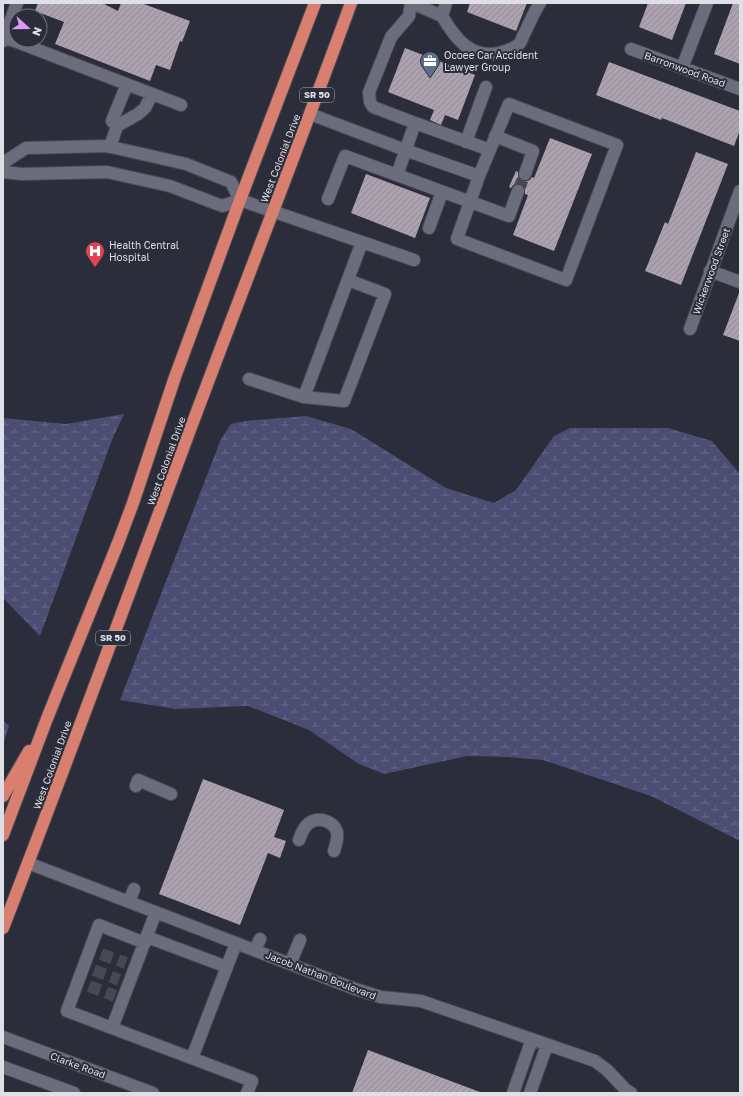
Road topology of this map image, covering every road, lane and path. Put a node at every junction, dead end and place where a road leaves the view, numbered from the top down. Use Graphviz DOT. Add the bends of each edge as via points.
graph roads {
  1 [pos="17,3"];
  2 [pos="315,3"];
  3 [pos="351,3"];
  4 [pos="411,3"];
  5 [pos="446,3"];
  6 [pos="540,3"];
  7 [pos="707,3"];
  8 [pos="442,16"];
  9 [pos="6,23"];
  10 [pos="4,39"];
  11 [pos="631,49"];
  12 [pos="682,68"];
  13 [pos="127,84"];
  14 [pos="486,87"];
  15 [pos="740,89"];
  16 [pos="152,94"];
  17 [pos="182,105"];
  18 [pos="310,114"];
  19 [pos="415,123"];
  20 [pos="117,126"];
  21 [pos="495,136"];
  22 [pos="466,142"];
  23 [pos="110,147"];
  24 [pos="404,150"];
  25 [pos="490,150"];
  26 [pos="3,163"];
  27 [pos="3,172"];
  28 [pos="524,174"];
  29 [pos="397,175"];
  30 [pos="479,176"];
  31 [pos="518,191"];
  32 [pos="740,191"];
  33 [pos="442,192"];
  34 [pos="328,199"];
  35 [pos="240,200"];
  36 [pos="470,202"];
  37 [pos="272,211"];
  38 [pos="429,228"];
  39 [pos="362,242"];
  40 [pos="414,260"];
  41 [pos="710,271"];
  42 [pos="348,280"];
  43 [pos="740,282"];
  44 [pos="690,329"];
  45 [pos="249,379"];
  46 [pos="304,397"];
  47 [pos="48,716"];
  48 [pos="136,786"];
  49 [pos="171,794"];
  50 [pos="3,796"];
  51 [pos="3,835"];
  52 [pos="299,840"];
  53 [pos="334,851"];
  54 [pos="28,863"];
  55 [pos="134,889"];
  56 [pos="129,902"];
  57 [pos="156,912"];
  58 [pos="3,928"];
  59 [pos="260,939"];
  60 [pos="146,940"];
  61 [pos="300,940"];
  62 [pos="236,943"];
  63 [pos="255,950"];
  64 [pos="290,964"];
  65 [pos="227,967"];
  66 [pos="112,1028"];
  67 [pos="3,1037"];
  68 [pos="532,1039"];
  69 [pos="547,1045"];
  70 [pos="192,1058"];
  71 [pos="3,1067"];
  72 [pos="74,1093"];
  73 [pos="153,1093"];
  74 [pos="247,1093"];
  75 [pos="513,1093"];
  76 [pos="530,1093"];
  77 [pos="631,1093"];
  1 -- 9 [label="street"];
  2 -- 35 [label="highway, West Colonial Drive / SR 50"];
  3 -- 18 [label="highway, West Colonial Drive / SR 50"];
  4 -- 8 [label="street"];
  4 -- 19 [label="street" via="410,16 391,37 369,92 373,107"];
  5 -- 8 [label="street"];
  6 -- 8 [label="street" via="519,43 511,49 493,54 474,51 467,47 458,40"];
  7 -- 12 [label="street"];
  9 -- 10 [label="street"];
  10 -- 13 [label="street"];
  11 -- 12 [label="street, Barronwood Road"];
  12 -- 15 [label="street, Barronwood Road"];
  13 -- 16 [label="street"];
  13 -- 20 [label="street" via="112,121"];
  14 -- 22 [label="street"];
  16 -- 17 [label="street"];
  16 -- 20 [label="street" via="145,108"];
  18 -- 24 [label="street"];
  18 -- 37 [label="highway, West Colonial Drive / SR 50"];
  19 -- 22 [label="street"];
  19 -- 24 [label="street"];
  20 -- 23 [label="street"];
  21 -- 25 [label="street"];
  21 -- 28 [label="street" via="533,151"];
  21 -- 36 [label="street" via="508,104 618,145 566,280 457,239"];
  22 -- 25 [label="street"];
  23 -- 26 [label="street" via="26,148"];
  23 -- 35 [label="street" via="186,164 231,182"];
  24 -- 29 [label="street"];
  24 -- 30 [label="street"];
  25 -- 30 [label="street"];
  27 -- 35 [label="street" via="107,172 170,186 222,206"];
  29 -- 33 [label="street"];
  29 -- 34 [label="street" via="345,156"];
  30 -- 36 [label="street"];
  31 -- 36 [label="street" via="509,216"];
  32 -- 41 [label="street, Wickerwood Street"];
  33 -- 36 [label="street"];
  33 -- 38 [label="street"];
  35 -- 37 [label="street"];
  35 -- 47 [label="highway, West Colonial Drive / SR 50" via="130,509"];
  37 -- 39 [label="street"];
  37 -- 54 [label="highway, West Colonial Drive / SR 50"];
  39 -- 40 [label="street"];
  39 -- 42 [label="street"];
  41 -- 43 [label="street"];
  41 -- 44 [label="street, Wickerwood Street"];
  42 -- 46 [label="street"];
  42 -- 46 [label="street" via="385,294 344,401"];
  45 -- 46 [label="street"];
  47 -- 50 [label="highway"];
  47 -- 51 [label="highway, West Colonial Drive / SR 50"];
  48 -- 49 [label="street" via="138,780"];
  52 -- 53 [label="street" via="308,824 315,820 323,820 334,826 337,832"];
  54 -- 56 [label="street, Jacob Nathan Boulevard"];
  54 -- 58 [label="highway, West Colonial Drive / SR 50"];
  55 -- 56 [label="street"];
  56 -- 57 [label="street, Jacob Nathan Boulevard"];
  57 -- 60 [label="street"];
  57 -- 62 [label="street, Jacob Nathan Boulevard"];
  59 -- 63 [label="street"];
  60 -- 65 [label="street"];
  60 -- 66 [label="street" via="124,982"];
  60 -- 66 [label="street" via="99,925 95,952 83,984 67,1010"];
  61 -- 64 [label="street"];
  62 -- 63 [label="street, Jacob Nathan Boulevard"];
  62 -- 65 [label="street"];
  63 -- 64 [label="street, Jacob Nathan Boulevard"];
  64 -- 68 [label="street, Jacob Nathan Boulevard" via="381,997 421,1001"];
  65 -- 70 [label="street"];
  66 -- 70 [label="street"];
  67 -- 73 [label="street, Clarke Road"];
  68 -- 69 [label="street, Jacob Nathan Boulevard"];
  68 -- 75 [label="street"];
  69 -- 76 [label="street"];
  69 -- 77 [label="street, Jacob Nathan Boulevard" via="594,1062 608,1070"];
  70 -- 74 [label="street" via="252,1081"];
  71 -- 72 [label="street"];
}
